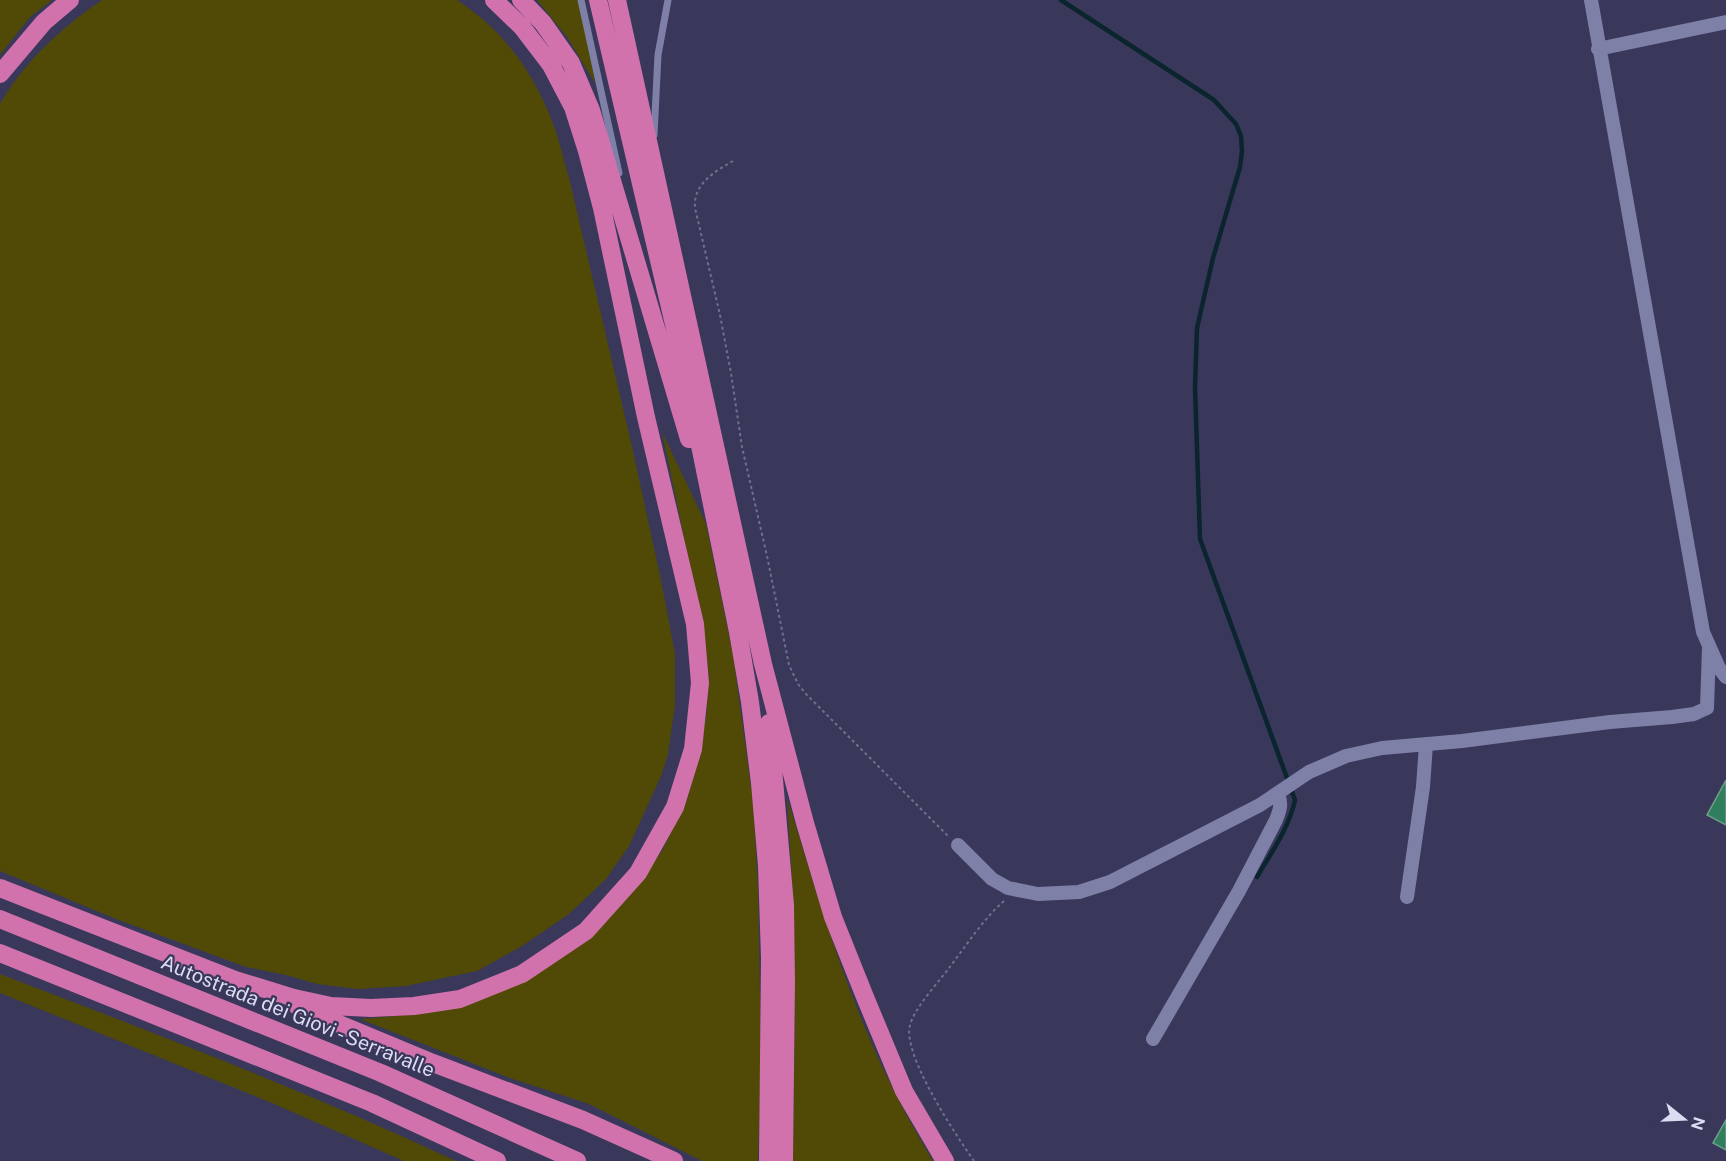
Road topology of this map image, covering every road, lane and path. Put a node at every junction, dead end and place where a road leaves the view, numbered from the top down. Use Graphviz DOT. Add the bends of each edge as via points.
graph roads {
  1 [pos="70,0"];
  2 [pos="494,0"];
  3 [pos="521,0"];
  4 [pos="581,0"];
  5 [pos="598,0"];
  6 [pos="617,0"];
  7 [pos="668,0"];
  8 [pos="1591,0"];
  9 [pos="1726,22"];
  10 [pos="1598,49"];
  11 [pos="0,74"];
  12 [pos="653,161"];
  13 [pos="733,161"];
  14 [pos="638,270"];
  15 [pos="719,535"];
  16 [pos="1709,646"];
  17 [pos="763,664"];
  18 [pos="1726,677"];
  19 [pos="1426,744"];
  20 [pos="1278,794"];
  21 [pos="958,845"];
  22 [pos="0,888"];
  23 [pos="1017,891"];
  24 [pos="1407,897"];
  25 [pos="0,919"];
  26 [pos="0,953"];
  27 [pos="229,978"];
  28 [pos="1153,1039"];
  29 [pos="777,1117"];
  30 [pos="497,1161"];
  31 [pos="577,1161"];
  32 [pos="674,1161"];
  33 [pos="768,1161"];
  34 [pos="784,1161"];
  35 [pos="945,1161"];
  36 [pos="974,1161"];
  1 -- 11 [label="highway" via="44,22"];
  2 -- 27 [label="highway" via="522,27 551,65 573,106 593,174 694,624 700,683 693,750 675,807 638,873 586,931 522,974 460,999 371,1008 332,1006 294,998"];
  3 -- 14 [label="highway" via="543,22 571,63 591,110"];
  4 -- 14 [label="lane"];
  5 -- 15 [label="highway"];
  6 -- 12 [label="highway"];
  7 -- 12 [label="lane" via="658,56"];
  8 -- 10 [label="street"];
  9 -- 10 [label="street"];
  10 -- 16 [label="street" via="1703,632"];
  12 -- 17 [label="highway"];
  13 -- 21 [label="path" via="701,185 695,208 789,665 806,694"];
  14 -- 15 [label="highway"];
  15 -- 29 [label="highway" via="742,655 760,783"];
  16 -- 18 [label="street"];
  16 -- 19 [label="street" via="1707,708 1695,714"];
  17 -- 29 [label="highway" via="785,905 786,982"];
  17 -- 35 [label="highway" via="833,918 904,1091"];
  19 -- 20 [label="street" via="1346,756 1309,772"];
  19 -- 24 [label="street"];
  20 -- 23 [label="street" via="1102,885 1056,895"];
  20 -- 28 [label="street" via="1281,801 1276,820"];
  21 -- 23 [label="street" via="992,879"];
  22 -- 27 [label="highway"];
  23 -- 36 [label="path" via="993,911 909,1028 921,1072"];
  25 -- 31 [label="highway, Autostrada dei Giovi - Serravalle" via="381,1073"];
  26 -- 30 [label="highway" via="372,1103"];
  27 -- 32 [label="highway" via="583,1120"];
  29 -- 33 [label="highway"];
  29 -- 34 [label="highway"];
}
